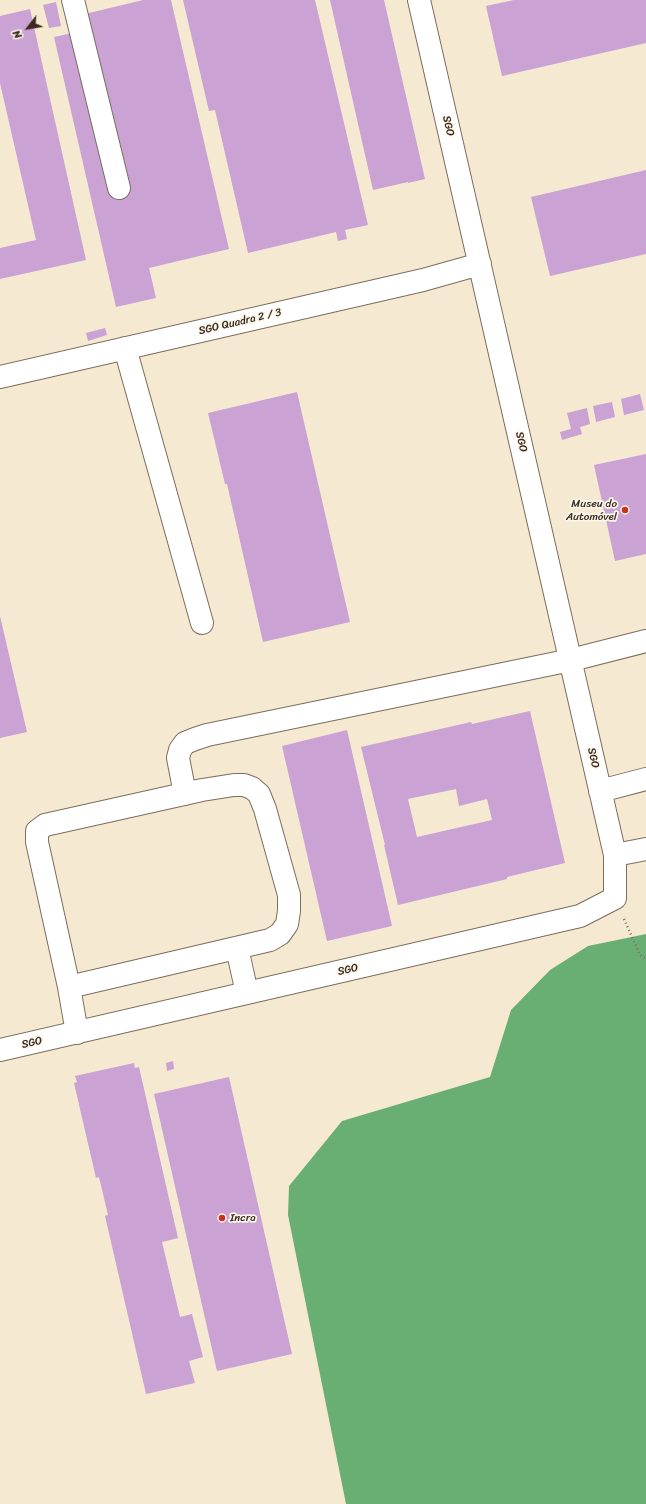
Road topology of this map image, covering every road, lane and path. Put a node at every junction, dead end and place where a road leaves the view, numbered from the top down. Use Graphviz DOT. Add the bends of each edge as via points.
graph roads {
  1 [pos="73,0"];
  2 [pos="419,0"];
  3 [pos="119,188"];
  4 [pos="480,264"];
  5 [pos="125,348"];
  6 [pos="0,376"];
  7 [pos="202,622"];
  8 [pos="646,641"];
  9 [pos="571,660"];
  10 [pos="646,779"];
  11 [pos="600,791"];
  12 [pos="185,794"];
  13 [pos="646,849"];
  14 [pos="615,855"];
  15 [pos="614,898"];
  16 [pos="237,948"];
  17 [pos="646,959"];
  18 [pos="69,986"];
  19 [pos="247,993"];
  20 [pos="77,1032"];
  21 [pos="0,1050"];
  1 -- 3 [label="lane"];
  2 -- 4 [label="lane, SGO"];
  4 -- 5 [label="lane, SGO Quadra 2 / 3" via="423,280"];
  4 -- 9 [label="lane, SGO"];
  5 -- 6 [label="lane, SGO Quadra 2 / 3"];
  5 -- 7 [label="lane"];
  8 -- 9 [label="lane"];
  9 -- 11 [label="lane, SGO"];
  9 -- 12 [label="lane" via="195,738 185,743 178,758"];
  10 -- 11 [label="lane"];
  11 -- 14 [label="lane, SGO"];
  12 -- 16 [label="lane" via="244,785 259,794 265,809 289,895 287,924 280,934 270,940"];
  12 -- 18 [label="lane" via="44,825 37,831 37,842"];
  13 -- 14 [label="lane"];
  14 -- 15 [label="lane, SGO"];
  15 -- 17 [label="path" via="640,955"];
  15 -- 19 [label="lane, SGO" via="580,916"];
  16 -- 18 [label="lane"];
  16 -- 19 [label="lane"];
  18 -- 20 [label="lane"];
  19 -- 20 [label="lane, SGO"];
  20 -- 21 [label="lane, SGO"];
}
